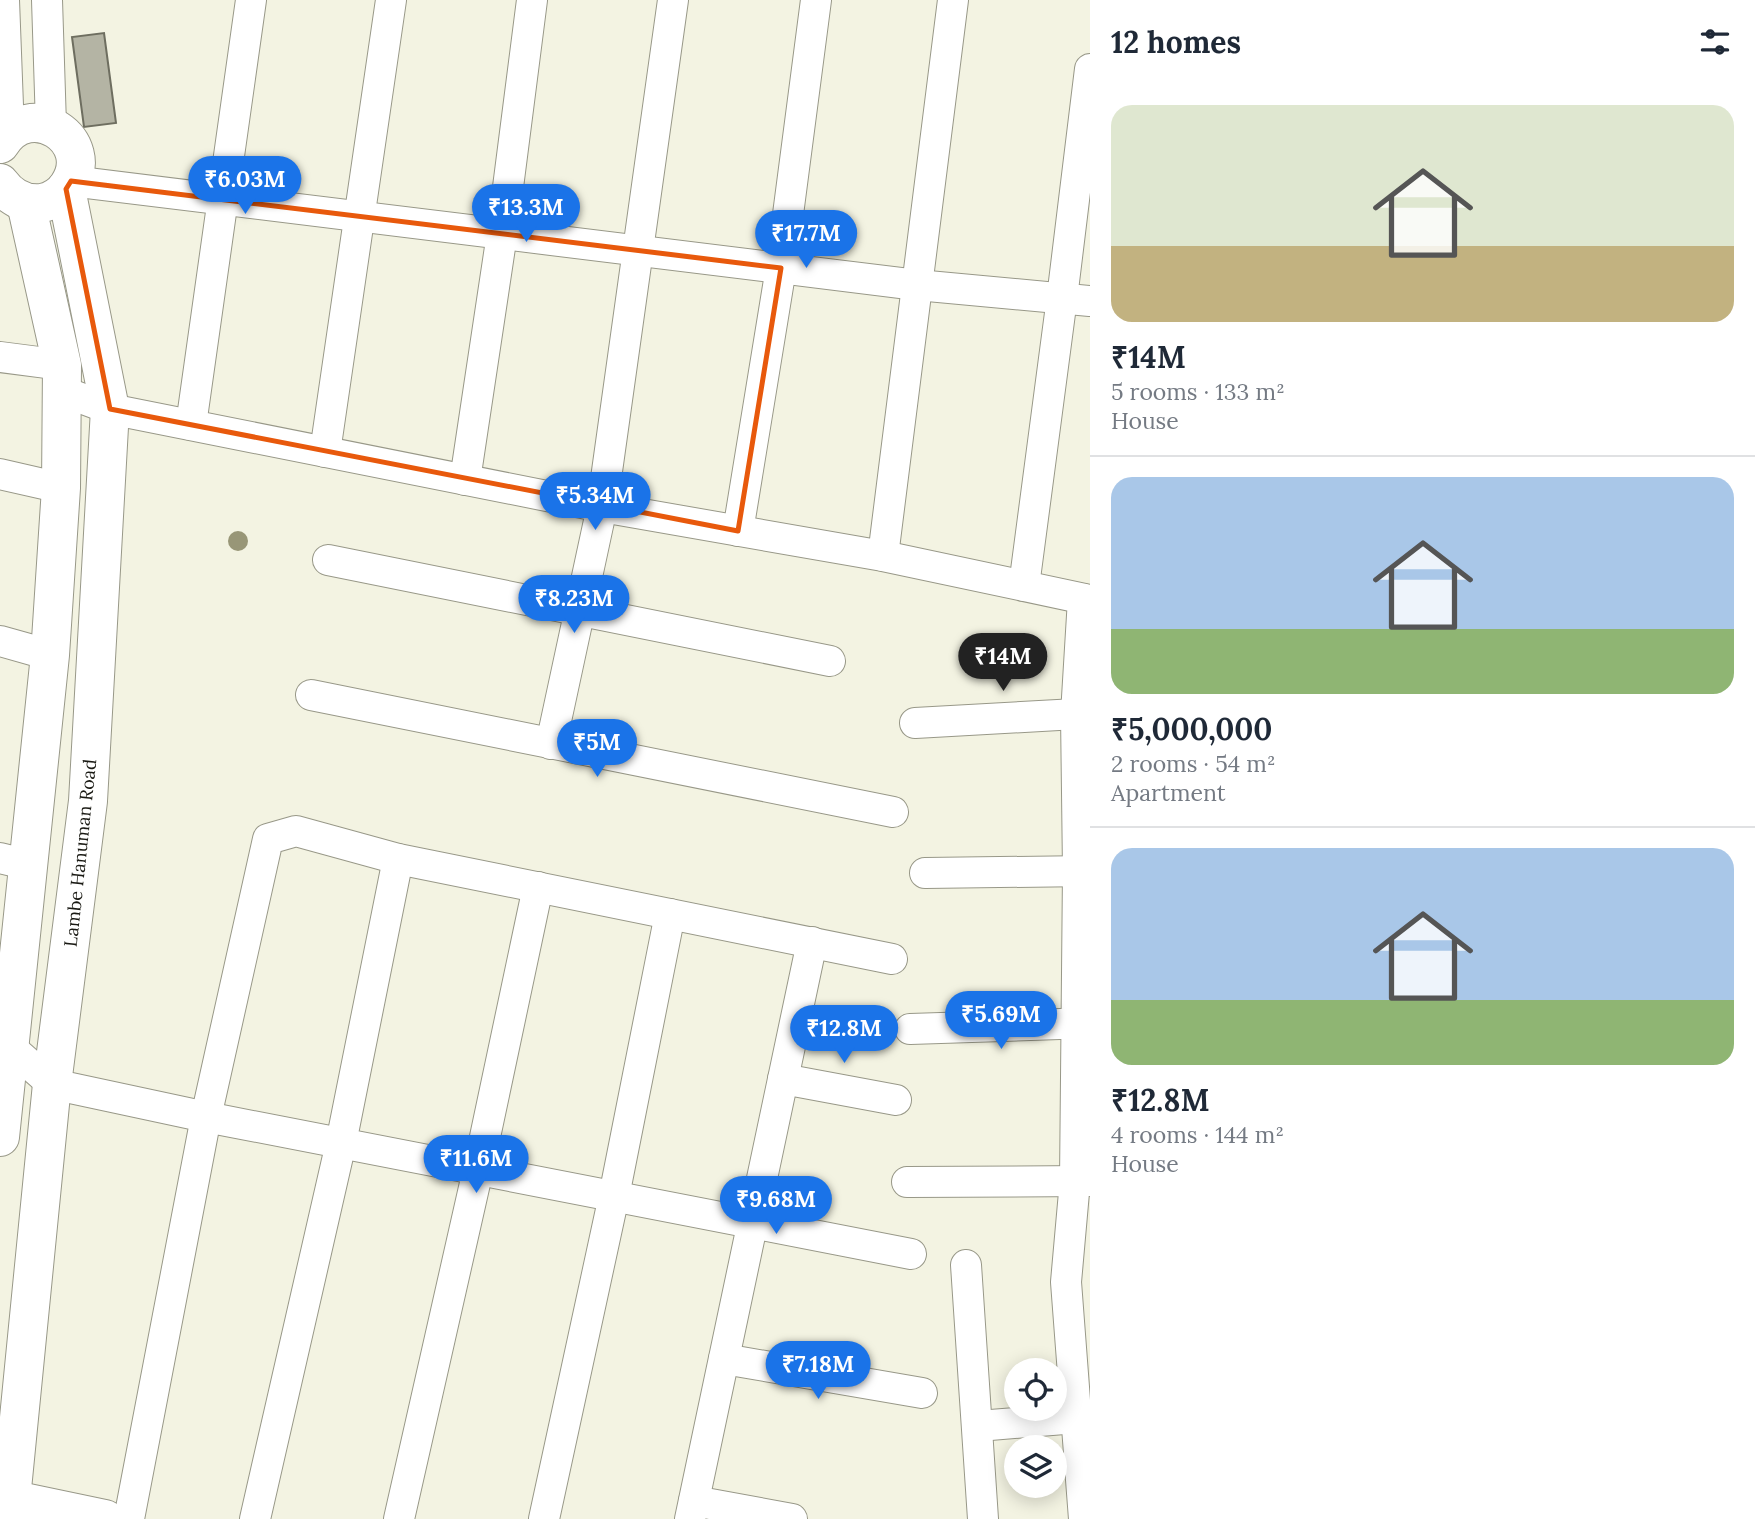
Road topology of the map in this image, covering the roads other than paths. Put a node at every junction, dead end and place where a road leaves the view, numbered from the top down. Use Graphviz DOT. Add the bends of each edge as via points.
graph roads {
  1 [pos="4,0"];
  2 [pos="47,0"];
  3 [pos="251,0"];
  4 [pos="391,0"];
  5 [pos="532,0"];
  6 [pos="673,0"];
  7 [pos="816,0"];
  8 [pos="953,0"];
  9 [pos="1090,69"];
  10 [pos="51,125"];
  11 [pos="3,139"];
  12 [pos="69,185"];
  13 [pos="7,188"];
  14 [pos="222,199"];
  15 [pos="361,216"];
  16 [pos="502,234"];
  17 [pos="639,250"];
  18 [pos="781,268"];
  19 [pos="917,285"];
  20 [pos="1076,299"];
  21 [pos="0,357"];
  22 [pos="62,378"];
  23 [pos="110,410"];
  24 [pos="191,425"];
  25 [pos="325,452"];
  26 [pos="0,474"];
  27 [pos="464,480"];
  28 [pos="61,488"];
  29 [pos="602,507"];
  30 [pos="738,531"];
  31 [pos="883,556"];
  32 [pos="328,560"];
  33 [pos="1024,586"];
  34 [pos="1087,599"];
  35 [pos="579,610"];
  36 [pos="0,641"];
  37 [pos="50,655"];
  38 [pos="830,661"];
  39 [pos="311,695"];
  40 [pos="1083,715"];
  41 [pos="915,723"];
  42 [pos="551,744"];
  43 [pos="893,812"];
  44 [pos="398,859"];
  45 [pos="15,862"];
  46 [pos="1084,871"];
  47 [pos="925,873"];
  48 [pos="538,887"];
  49 [pos="670,914"];
  50 [pos="812,942"];
  51 [pos="892,959"];
  52 [pos="1083,1023"];
  53 [pos="910,1029"];
  54 [pos="4,1044"];
  55 [pos="783,1079"];
  56 [pos="52,1084"];
  57 [pos="896,1101"];
  58 [pos="206,1117"];
  59 [pos="0,1138"];
  60 [pos="341,1143"];
  61 [pos="478,1170"];
  62 [pos="1083,1181"];
  63 [pos="907,1182"];
  64 [pos="614,1196"];
  65 [pos="753,1223"];
  66 [pos="911,1254"];
  67 [pos="966,1265"];
  68 [pos="724,1359"];
  69 [pos="922,1393"];
  70 [pos="1083,1418"];
  71 [pos="978,1426"];
  72 [pos="19,1508"];
  73 [pos="692,1510"];
  74 [pos="106,1519"];
  75 [pos="129,1519"];
  76 [pos="255,1519"];
  77 [pos="399,1519"];
  78 [pos="544,1519"];
  79 [pos="792,1519"];
  80 [pos="983,1519"];
  81 [pos="1084,1519"];
  1 -- 11 [label="street"];
  2 -- 10 [label="street"];
  3 -- 14 [label="street"];
  4 -- 15 [label="street"];
  5 -- 16 [label="street"];
  6 -- 17 [label="street"];
  7 -- 18 [label="street"];
  8 -- 19 [label="street"];
  9 -- 20 [label="street"];
  10 -- 11 [label="main road" via="18,126"];
  10 -- 12 [label="main road, Lambe Hanuman Road" via="73,148 75,170"];
  12 -- 13 [label="main road" via="58,197 37,203"];
  12 -- 14 [label="street"];
  12 -- 23 [label="main road, Lambe Hanuman Road"];
  13 -- 22 [label="main road"];
  14 -- 15 [label="street"];
  14 -- 24 [label="street"];
  15 -- 16 [label="street"];
  15 -- 25 [label="street"];
  16 -- 17 [label="street"];
  16 -- 27 [label="street"];
  17 -- 18 [label="street"];
  17 -- 29 [label="street"];
  18 -- 19 [label="street"];
  18 -- 30 [label="street"];
  19 -- 20 [label="street"];
  19 -- 31 [label="street"];
  20 -- 33 [label="street"];
  21 -- 22 [label="street"];
  22 -- 23 [label="street"];
  22 -- 28 [label="main road"];
  23 -- 24 [label="street"];
  23 -- 56 [label="main road, Lambe Hanuman Road" via="88,801"];
  24 -- 25 [label="street"];
  25 -- 27 [label="street"];
  26 -- 28 [label="street"];
  27 -- 29 [label="street"];
  28 -- 37 [label="main road"];
  29 -- 30 [label="street"];
  29 -- 35 [label="street"];
  30 -- 31 [label="street"];
  31 -- 33 [label="street"];
  32 -- 35 [label="street"];
  33 -- 34 [label="street"];
  34 -- 40 [label="street"];
  35 -- 38 [label="street"];
  35 -- 42 [label="street"];
  36 -- 37 [label="street"];
  37 -- 45 [label="main road"];
  39 -- 42 [label="street"];
  40 -- 41 [label="street"];
  40 -- 46 [label="street"];
  42 -- 43 [label="street"];
  44 -- 48 [label="street"];
  44 -- 58 [label="street" via="296,831 268,839"];
  44 -- 60 [label="street"];
  45 -- 54 [label="main road"];
  46 -- 47 [label="street"];
  46 -- 52 [label="street"];
  48 -- 49 [label="street"];
  48 -- 61 [label="street"];
  49 -- 50 [label="street"];
  49 -- 64 [label="street"];
  50 -- 51 [label="street"];
  50 -- 55 [label="street"];
  52 -- 53 [label="street"];
  52 -- 62 [label="street"];
  54 -- 56 [label="street"];
  54 -- 59 [label="main road"];
  55 -- 57 [label="street"];
  55 -- 65 [label="street"];
  56 -- 58 [label="street"];
  56 -- 72 [label="main road, Lambe Hanuman Road"];
  58 -- 60 [label="street"];
  58 -- 75 [label="street"];
  60 -- 61 [label="street"];
  60 -- 76 [label="street"];
  61 -- 64 [label="street"];
  61 -- 77 [label="street"];
  62 -- 63 [label="street"];
  62 -- 70 [label="street" via="1066,1282"];
  64 -- 65 [label="street"];
  64 -- 78 [label="street"];
  65 -- 66 [label="street"];
  65 -- 68 [label="street"];
  67 -- 71 [label="street"];
  68 -- 69 [label="street"];
  68 -- 73 [label="street"];
  70 -- 71 [label="street"];
  70 -- 81 [label="street"];
  71 -- 80 [label="street"];
  72 -- 74 [label="main road"];
  73 -- 79 [label="street"];
}
